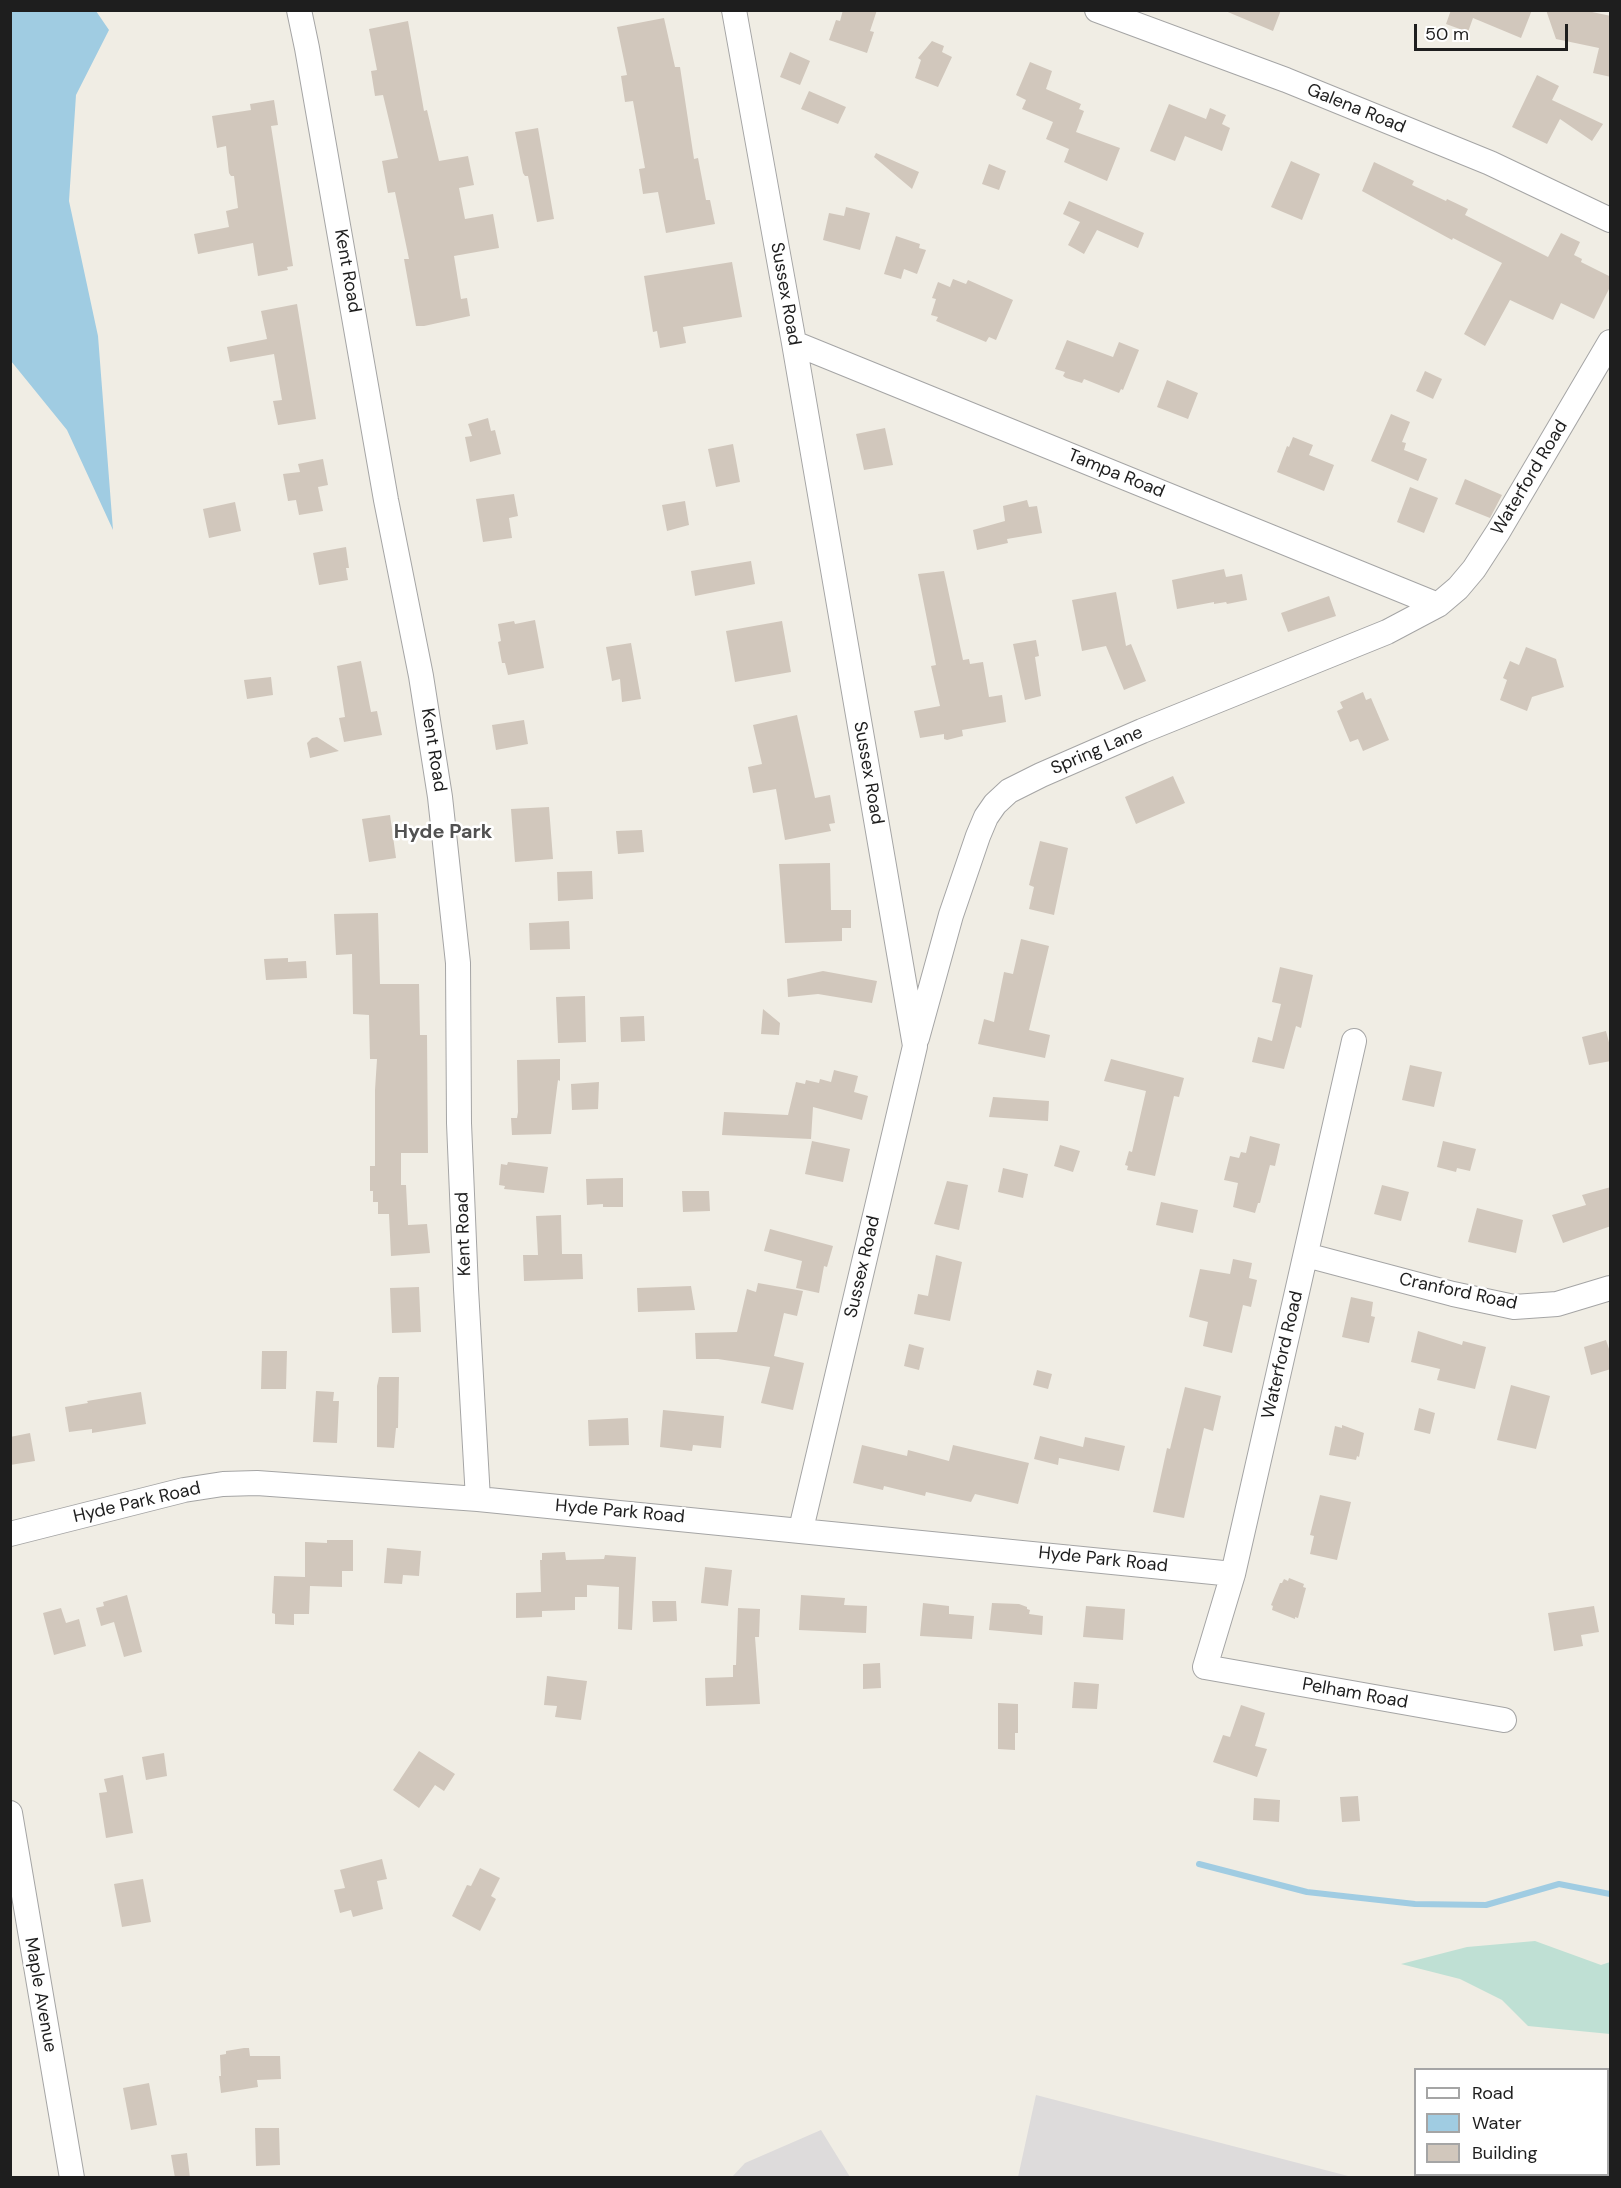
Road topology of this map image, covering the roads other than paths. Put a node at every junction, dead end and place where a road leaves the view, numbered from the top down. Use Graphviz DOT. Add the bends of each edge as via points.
graph roads {
  1 [pos="299,10"];
  2 [pos="734,10"];
  3 [pos="1097,10"];
  4 [pos="1611,220"];
  5 [pos="1611,342"];
  6 [pos="794,343"];
  7 [pos="1438,605"];
  8 [pos="1354,1041"];
  9 [pos="915,1046"];
  10 [pos="1306,1255"];
  11 [pos="1611,1288"];
  12 [pos="478,1498"];
  13 [pos="801,1529"];
  14 [pos="10,1534"];
  15 [pos="1233,1574"];
  16 [pos="1205,1667"];
  17 [pos="1504,1720"];
  18 [pos="10,1813"];
  19 [pos="72,2178"];
  1 -- 12 [label="street, Kent Road" via="440,797 458,963 459,1123"];
  2 -- 6 [label="street, Sussex Road"];
  3 -- 4 [label="street, Galena Road" via="1286,80 1479,159"];
  5 -- 7 [label="street, Waterford Road" via="1474,569"];
  6 -- 7 [label="street, Tampa Road"];
  6 -- 9 [label="street, Sussex Road"];
  7 -- 9 [label="street, Spring Lane" via="1387,633 1142,731 1009,791 986,817 978,836 951,915"];
  8 -- 10 [label="street, Waterford Road"];
  9 -- 13 [label="street, Sussex Road"];
  10 -- 11 [label="street, Cranford Road" via="1514,1307 1557,1304"];
  10 -- 15 [label="street, Waterford Road"];
  12 -- 13 [label="street, Hyde Park Road"];
  12 -- 14 [label="street, Hyde Park Road" via="322,1486 223,1484 184,1490"];
  13 -- 15 [label="street, Hyde Park Road"];
  15 -- 16 [label="street, Waterford Road"];
  16 -- 17 [label="street, Pelham Road"];
  18 -- 19 [label="street, Maple Avenue"];
}
